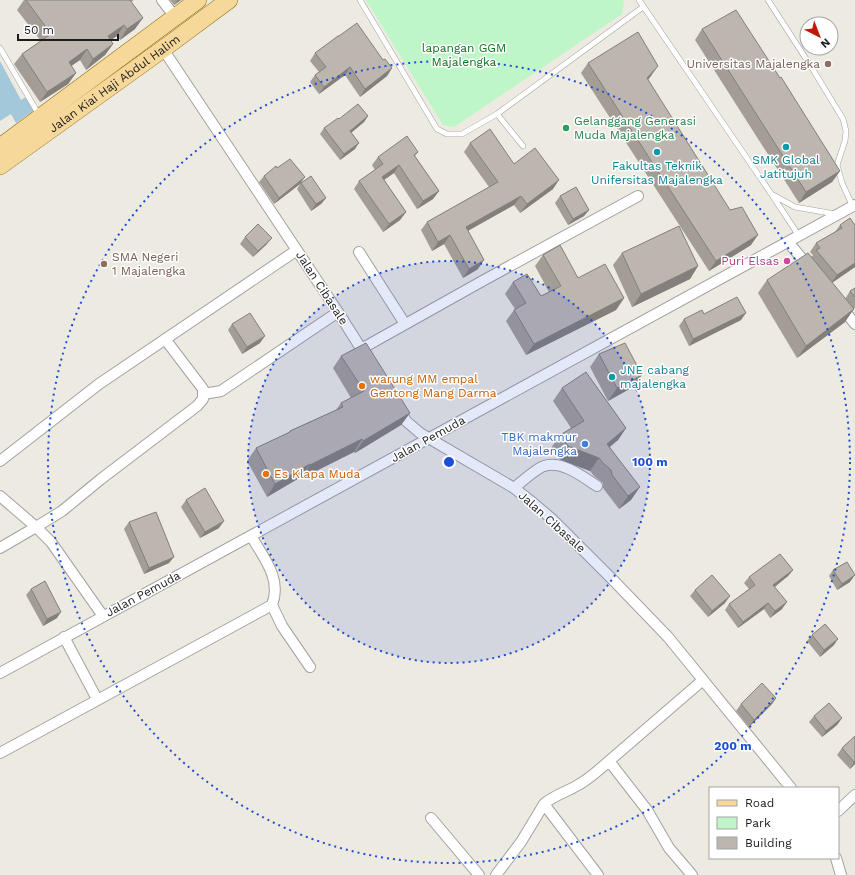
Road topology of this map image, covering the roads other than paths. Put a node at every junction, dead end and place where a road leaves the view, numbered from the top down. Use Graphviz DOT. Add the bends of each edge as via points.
graph roads {
  1 [pos="162,0"];
  2 [pos="198,0"];
  3 [pos="229,0"];
  4 [pos="360,0"];
  5 [pos="639,0"];
  6 [pos="768,0"];
  7 [pos="643,7"];
  8 [pos="175,17"];
  9 [pos="0,48"];
  10 [pos="164,49"];
  11 [pos="498,114"];
  12 [pos="41,117"];
  13 [pos="523,146"];
  14 [pos="0,147"];
  15 [pos="0,166"];
  16 [pos="772,195"];
  17 [pos="638,196"];
  18 [pos="854,206"];
  19 [pos="838,215"];
  20 [pos="799,236"];
  21 [pos="788,242"];
  22 [pos="297,250"];
  23 [pos="359,252"];
  24 [pos="817,277"];
  25 [pos="836,300"];
  26 [pos="338,312"];
  27 [pos="405,324"];
  28 [pos="855,324"];
  29 [pos="165,339"];
  30 [pos="361,349"];
  31 [pos="373,369"];
  32 [pos="204,394"];
  33 [pos="394,401"];
  34 [pos="430,438"];
  35 [pos="0,461"];
  36 [pos="597,486"];
  37 [pos="514,488"];
  38 [pos="0,496"];
  39 [pos="36,527"];
  40 [pos="252,536"];
  41 [pos="0,548"];
  42 [pos="272,605"];
  43 [pos="103,616"];
  44 [pos="64,637"];
  45 [pos="310,667"];
  46 [pos="0,673"];
  47 [pos="703,680"];
  48 [pos="97,700"];
  49 [pos="0,753"];
  50 [pos="609,761"];
  51 [pos="790,787"];
  52 [pos="855,795"];
  53 [pos="544,804"];
  54 [pos="839,810"];
  55 [pos="431,818"];
  56 [pos="836,859"];
  57 [pos="480,875"];
  58 [pos="496,875"];
  59 [pos="598,875"];
  60 [pos="692,875"];
  61 [pos="840,875"];
  1 -- 8 [label="street"];
  2 -- 8 [label="main road, Jalan Kiai Haji Abdul Halim"];
  3 -- 10 [label="main road, Jalan Kiai Haji Abdul Halim"];
  4 -- 11 [label="lane" via="437,129 447,134 462,134"];
  5 -- 7 [label="lane"];
  6 -- 18 [label="lane" via="843,119 845,141 837,165 842,183"];
  7 -- 11 [label="lane"];
  7 -- 16 [label="lane"];
  8 -- 12 [label="main road, Jalan Kiai Haji Abdul Halim"];
  9 -- 12 [label="lane"];
  10 -- 15 [label="main road, Jalan Kiai Haji Abdul Halim"];
  10 -- 22 [label="street, Jalan Cibasale"];
  11 -- 13 [label="lane"];
  12 -- 14 [label="main road, Jalan Kiai Haji Abdul Halim"];
  16 -- 19 [label="lane" via="795,207"];
  16 -- 20 [label="lane"];
  17 -- 27 [label="street"];
  18 -- 19 [label="street, Jalan Pemuda"];
  19 -- 20 [label="street, Jalan Pemuda"];
  20 -- 21 [label="street, Jalan Pemuda"];
  21 -- 24 [label="street"];
  21 -- 34 [label="street, Jalan Pemuda"];
  22 -- 26 [label="street, Jalan Cibasale"];
  22 -- 29 [label="street"];
  23 -- 27 [label="street"];
  25 -- 28 [label="street"];
  26 -- 30 [label="street, Jalan Cibasale"];
  26 -- 32 [label="street" via="221,391"];
  27 -- 30 [label="street"];
  29 -- 32 [label="street" via="203,389"];
  29 -- 35 [label="street" via="99,384"];
  30 -- 31 [label="street, Jalan Cibasale"];
  32 -- 39 [label="street" via="197,406 62,511"];
  33 -- 34 [label="street, Jalan Cibasale" via="406,421"];
  34 -- 37 [label="street, Jalan Cibasale"];
  34 -- 40 [label="street, Jalan Pemuda"];
  36 -- 37 [label="street" via="581,475 558,465 543,466"];
  37 -- 47 [label="street, Jalan Cibasale" via="552,519 614,581 668,637"];
  38 -- 39 [label="street"];
  39 -- 41 [label="street"];
  39 -- 43 [label="street" via="51,542"];
  40 -- 42 [label="street" via="271,570 275,583"];
  40 -- 43 [label="street, Jalan Pemuda"];
  42 -- 45 [label="street" via="282,626"];
  42 -- 48 [label="street"];
  43 -- 44 [label="street, Jalan Pemuda"];
  44 -- 46 [label="street, Jalan Pemuda"];
  44 -- 48 [label="street"];
  47 -- 50 [label="street"];
  47 -- 51 [label="street, Jalan Cibasale"];
  48 -- 49 [label="street"];
  50 -- 53 [label="street" via="594,775"];
  50 -- 60 [label="street"];
  52 -- 54 [label="street"];
  53 -- 58 [label="street" via="521,842"];
  53 -- 59 [label="street"];
  55 -- 57 [label="street"];
  56 -- 61 [label="street"];
}
